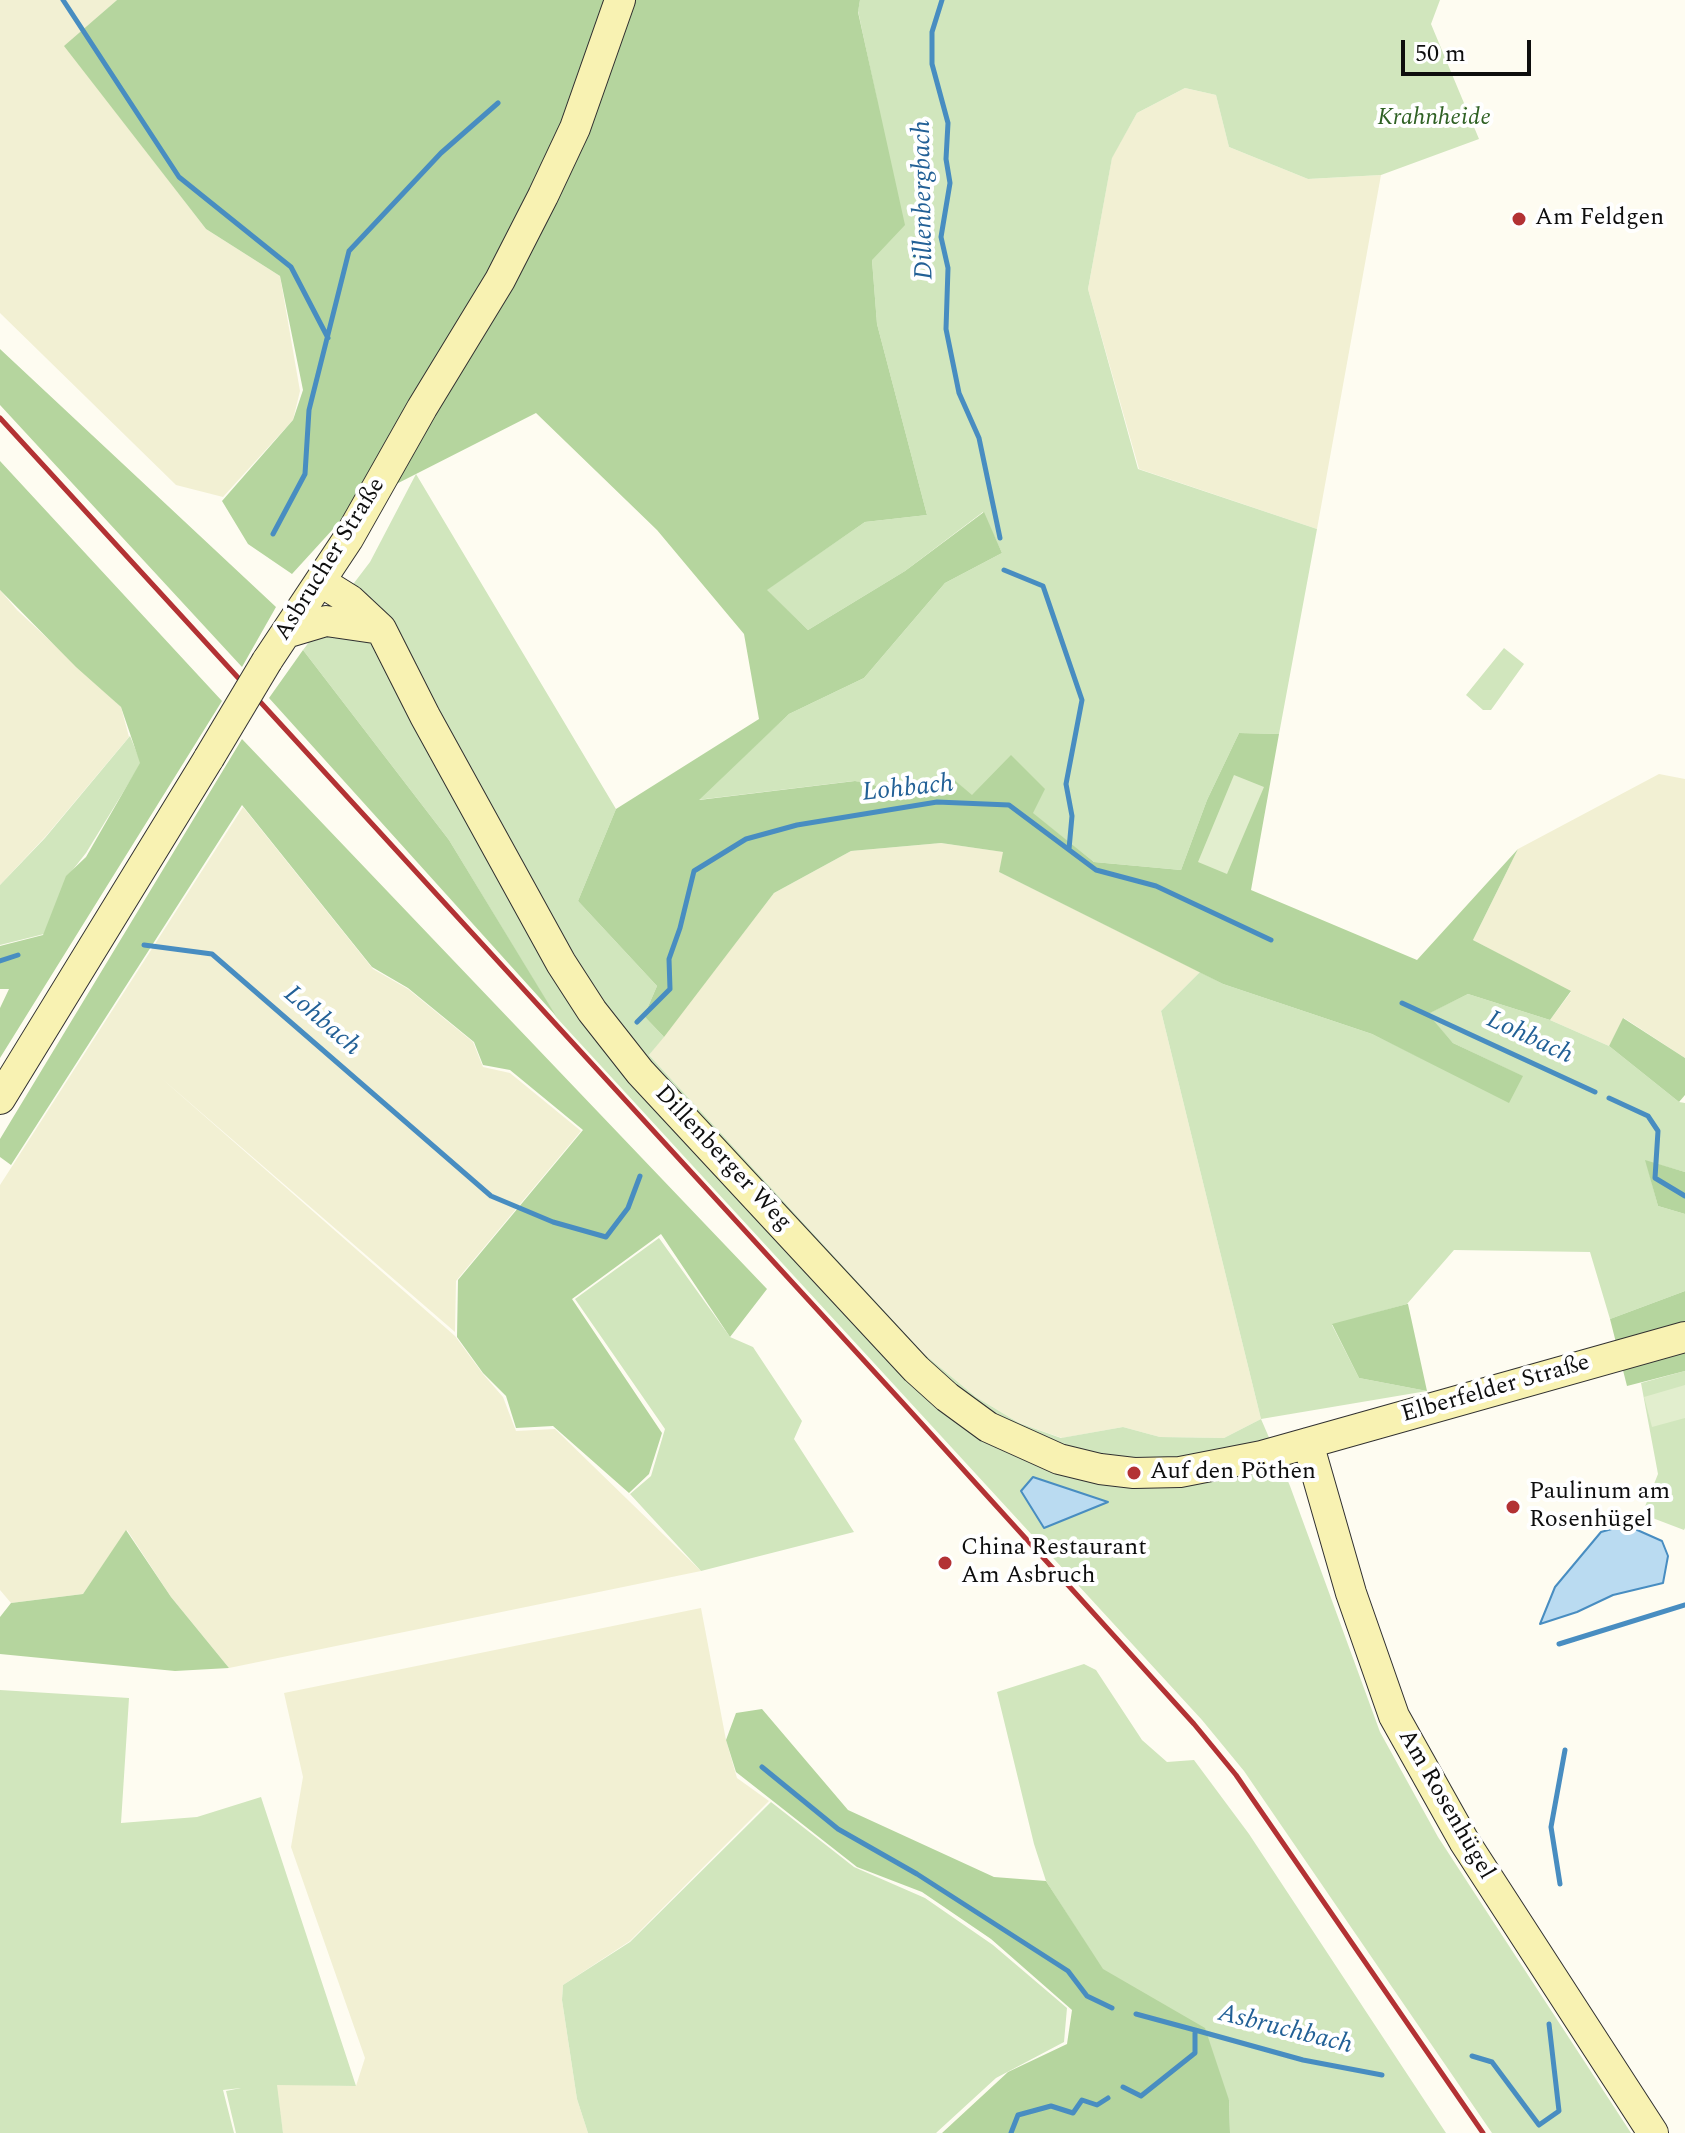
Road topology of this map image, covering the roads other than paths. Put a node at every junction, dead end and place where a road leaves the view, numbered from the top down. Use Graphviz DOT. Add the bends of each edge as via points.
graph roads {
  1 [pos="620,0"];
  2 [pos="321,582"];
  3 [pos="381,629"];
  4 [pos="286,633"];
  5 [pos="0,1099"];
  6 [pos="1685,1337"];
  7 [pos="1308,1443"];
  8 [pos="1653,2133"];
  1 -- 2 [label="main road, Asbrucher Straße" via="575,128 536,210"];
  2 -- 3 [label="main road, Dillenberger Weg"];
  2 -- 4 [label="main road, Asbrucher Straße"];
  3 -- 4 [label="main road" via="326,621"];
  3 -- 7 [label="main road, Dillenberger Weg" via="592,1011 640,1072 947,1397 988,1427 1059,1459 1100,1469 1180,1472"];
  4 -- 5 [label="main road, Asbrucher Straße, bridge"];
  6 -- 7 [label="main road, Elberfelder Straße"];
  7 -- 8 [label="main road, Am Rosenhügel" via="1355,1607 1400,1728 1479,1865"];
}
